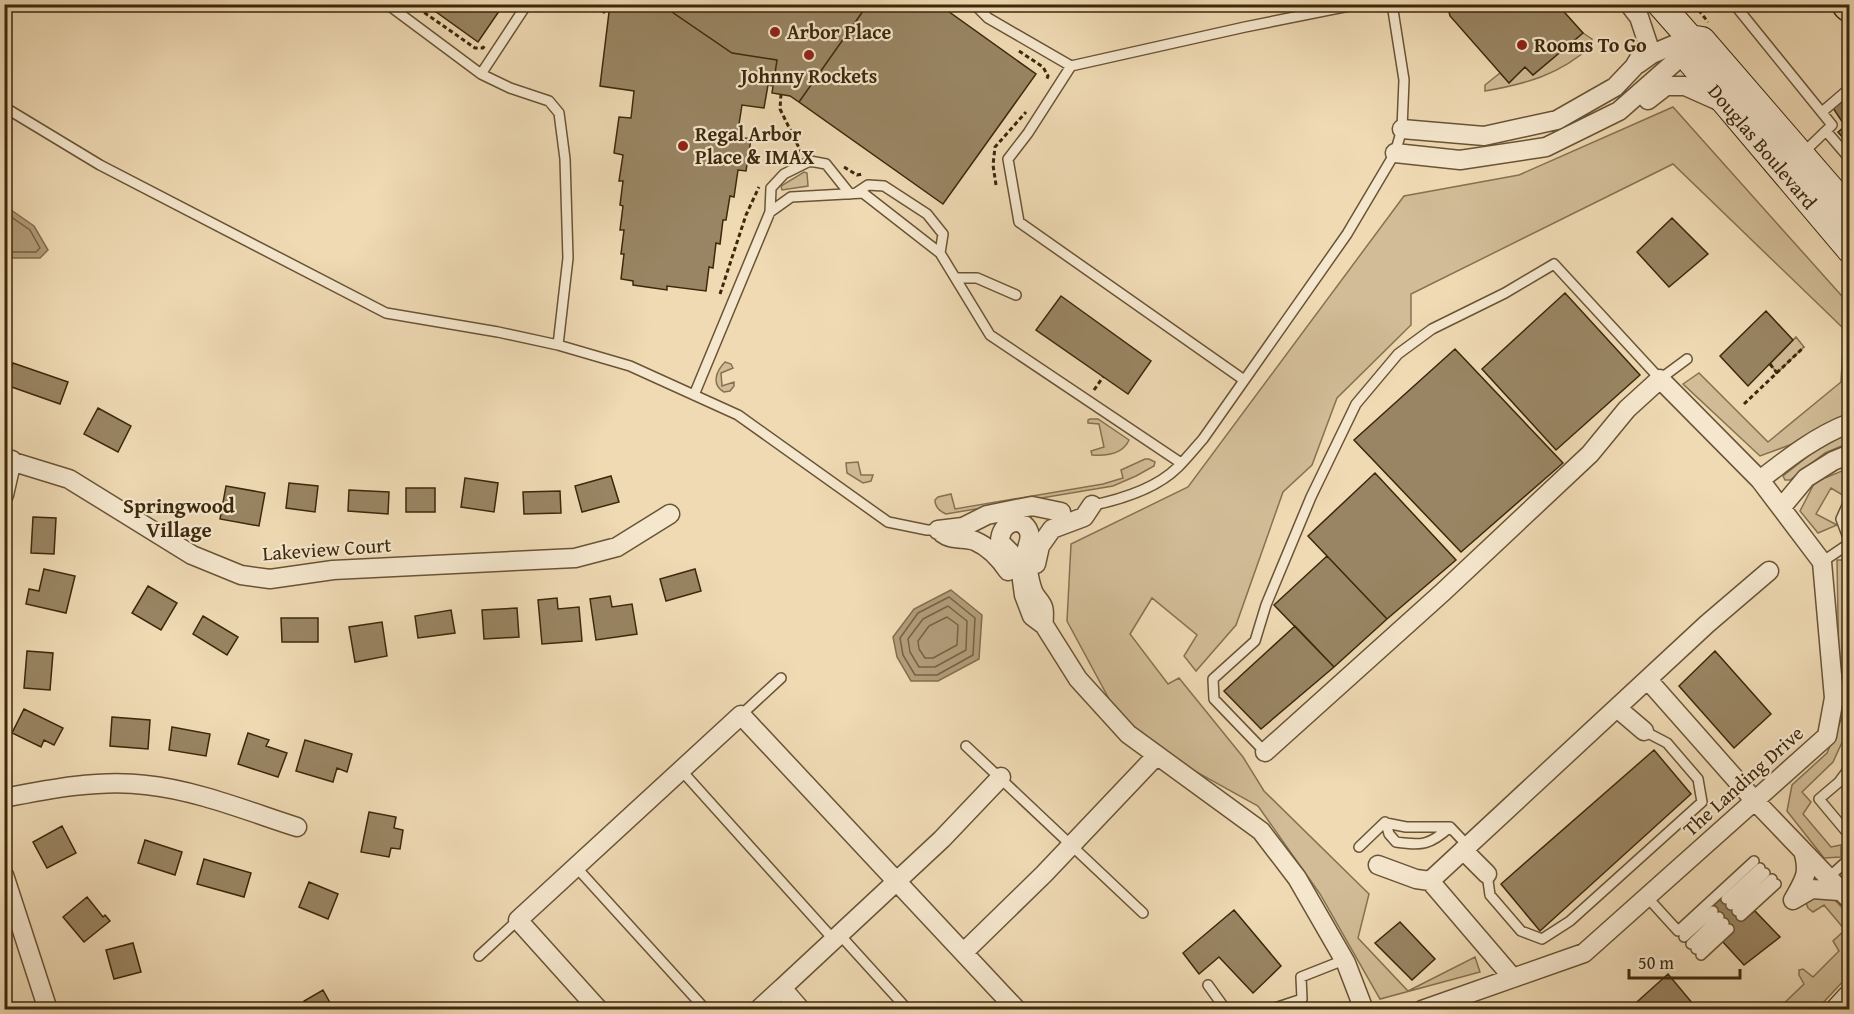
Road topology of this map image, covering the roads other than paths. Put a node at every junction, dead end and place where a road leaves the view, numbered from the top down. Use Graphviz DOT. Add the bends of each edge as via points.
graph roads {
  1 [pos="387,4"];
  2 [pos="527,4"];
  3 [pos="974,4"];
  4 [pos="1359,4"];
  5 [pos="1392,4"];
  6 [pos="1629,4"];
  7 [pos="1660,4"];
  8 [pos="1734,4"];
  9 [pos="1690,38"];
  10 [pos="1071,66"];
  11 [pos="1634,67"];
  12 [pos="481,74"];
  13 [pos="1850,88"];
  14 [pos="1728,106"];
  15 [pos="4,107"];
  16 [pos="1619,111"];
  17 [pos="1822,112"];
  18 [pos="1833,125"];
  19 [pos="1402,129"];
  20 [pos="1395,153"];
  21 [pos="1801,154"];
  22 [pos="1850,159"];
  23 [pos="853,194"];
  24 [pos="770,212"];
  25 [pos="1850,212"];
  26 [pos="1850,250"];
  27 [pos="940,252"];
  28 [pos="956,278"];
  29 [pos="1016,295"];
  30 [pos="558,345"];
  31 [pos="1686,359"];
  32 [pos="1660,379"];
  33 [pos="1244,381"];
  34 [pos="694,395"];
  35 [pos="1850,423"];
  36 [pos="1850,454"];
  37 [pos="8,460"];
  38 [pos="1181,463"];
  39 [pos="1760,480"];
  40 [pos="4,495"];
  41 [pos="1850,499"];
  42 [pos="1032,506"];
  43 [pos="1088,506"];
  44 [pos="1781,508"];
  45 [pos="1061,512"];
  46 [pos="670,514"];
  47 [pos="987,515"];
  48 [pos="963,527"];
  49 [pos="938,530"];
  50 [pos="1015,538"];
  51 [pos="1850,543"];
  52 [pos="1822,562"];
  53 [pos="1769,571"];
  54 [pos="1024,595"];
  55 [pos="1043,616"];
  56 [pos="781,678"];
  57 [pos="1648,680"];
  58 [pos="1842,697"];
  59 [pos="1617,708"];
  60 [pos="741,715"];
  61 [pos="1644,731"];
  62 [pos="966,746"];
  63 [pos="1265,752"];
  64 [pos="1157,755"];
  65 [pos="1850,767"];
  66 [pos="681,770"];
  67 [pos="1001,777"];
  68 [pos="4,798"];
  69 [pos="1755,801"];
  70 [pos="1385,822"];
  71 [pos="297,827"];
  72 [pos="1450,827"];
  73 [pos="1850,836"];
  74 [pos="1072,844"];
  75 [pos="1359,847"];
  76 [pos="1465,848"];
  77 [pos="1803,851"];
  78 [pos="1850,858"];
  79 [pos="1378,865"];
  80 [pos="576,867"];
  81 [pos="1765,873"];
  82 [pos="1487,874"];
  83 [pos="4,875"];
  84 [pos="897,881"];
  85 [pos="1430,881"];
  86 [pos="1839,890"];
  87 [pos="1647,897"];
  88 [pos="1143,912"];
  89 [pos="518,920"];
  90 [pos="837,937"];
  91 [pos="1690,943"];
  92 [pos="964,952"];
  93 [pos="479,956"];
  94 [pos="1344,960"];
  95 [pos="1513,978"];
  96 [pos="1208,985"];
  97 [pos="782,988"];
  98 [pos="1850,998"];
  99 [pos="1010,1007"];
  100 [pos="48,1010"];
  101 [pos="599,1010"];
  102 [pos="706,1010"];
  103 [pos="758,1010"];
  104 [pos="801,1010"];
  105 [pos="908,1010"];
  106 [pos="1226,1010"];
  107 [pos="1269,1010"];
  108 [pos="1364,1010"];
  109 [pos="1422,1010"];
  110 [pos="1839,1010"];
  1 -- 12 [label="lane"];
  2 -- 12 [label="lane"];
  3 -- 10 [label="lane" via="988,18"];
  4 -- 10 [label="lane"];
  5 -- 19 [label="lane" via="1404,80"];
  6 -- 11 [label="street" via="1639,16 1648,44"];
  7 -- 9 [label="main road, Douglas Boulevard"];
  8 -- 17 [label="lane"];
  9 -- 11 [label="street" via="1652,54"];
  9 -- 14 [label="main road, Douglas Boulevard" via="1690,62"];
  9 -- 16 [label="street" via="1677,60"];
  9 -- 21 [label="main road, Douglas Boulevard" via="1702,40"];
  10 -- 33 [label="lane" via="1008,159 1018,222"];
  11 -- 19 [label="street" via="1614,87 1557,120 1484,136"];
  12 -- 30 [label="lane" via="549,101 559,113 565,159 568,258"];
  13 -- 17 [label="lane"];
  14 -- 16 [label="street" via="1684,86 1666,86 1631,113"];
  14 -- 26 [label="main road, Douglas Boulevard"];
  15 -- 30 [label="lane" via="100,165 386,313"];
  16 -- 20 [label="street" via="1546,147 1460,160"];
  17 -- 18 [label="lane"];
  18 -- 21 [label="lane"];
  18 -- 22 [label="lane"];
  19 -- 20 [label="lane"];
  20 -- 33 [label="lane" via="1347,234"];
  21 -- 25 [label="main road, Douglas Boulevard"];
  23 -- 24 [label="lane" via="792,196"];
  23 -- 24 [label="lane" via="826,164 810,161 783,174 771,188"];
  23 -- 27 [label="lane" via="863,194"];
  23 -- 27 [label="lane" via="868,185 884,186 927,214 943,234"];
  24 -- 34 [label="lane"];
  27 -- 28 [label="lane"];
  28 -- 29 [label="lane" via="977,278"];
  28 -- 38 [label="lane" via="990,335"];
  30 -- 34 [label="lane" via="630,366"];
  31 -- 32 [label="lane"];
  32 -- 39 [label="street"];
  32 -- 63 [label="street" via="1627,409 1590,454"];
  32 -- 63 [label="lane" via="1554,264 1432,329 1398,354 1356,404 1311,497 1255,641 1213,679 1214,699"];
  33 -- 38 [label="lane"];
  34 -- 49 [label="lane" via="738,415 888,522"];
  35 -- 39 [label="street" via="1833,429"];
  36 -- 44 [label="street" via="1806,478"];
  37 -- 40 [label="street"];
  37 -- 46 [label="street, Lakeview Court" via="69,479 192,555 241,574 270,579 333,570 575,558 617,547"];
  38 -- 43 [label="lane" via="1152,485"];
  39 -- 44 [label="street"];
  41 -- 51 [label="lane" via="1841,519"];
  42 -- 45 [label="street"];
  42 -- 47 [label="street"];
  42 -- 50 [label="street"];
  43 -- 45 [label="street"];
  43 -- 55 [label="street" via="1084,517 1052,529 1040,546 1036,564"];
  44 -- 52 [label="street"];
  45 -- 50 [label="street"];
  47 -- 48 [label="street"];
  47 -- 50 [label="street"];
  48 -- 49 [label="street"];
  48 -- 50 [label="street"];
  49 -- 54 [label="street" via="948,537 975,541 998,556"];
  50 -- 54 [label="street"];
  50 -- 55 [label="street"];
  51 -- 52 [label="lane"];
  52 -- 58 [label="street, The Landing Drive"];
  53 -- 57 [label="street"];
  54 -- 55 [label="street" via="1032,616"];
  55 -- 64 [label="street" via="1078,680 1128,734"];
  56 -- 60 [label="lane"];
  57 -- 59 [label="street"];
  57 -- 69 [label="street"];
  58 -- 69 [label="street, The Landing Drive" via="1827,736"];
  59 -- 61 [label="street"];
  59 -- 76 [label="street"];
  60 -- 66 [label="street"];
  60 -- 84 [label="street"];
  61 -- 82 [label="lane" via="1667,743 1698,779 1702,802 1570,921 1542,939 1521,930 1490,895"];
  62 -- 67 [label="lane"];
  64 -- 74 [label="street"];
  64 -- 94 [label="street" via="1261,831 1297,878"];
  65 -- 73 [label="lane" via="1819,799"];
  66 -- 80 [label="street"];
  66 -- 90 [label="lane"];
  67 -- 74 [label="lane"];
  67 -- 84 [label="street"];
  68 -- 71 [label="street" via="88,785 146,784 208,798"];
  69 -- 77 [label="street"];
  69 -- 87 [label="street, The Landing Drive"];
  70 -- 75 [label="lane"];
  72 -- 72 [label="lane" via="1406,827 1386,823 1396,842 1414,845 1430,843"];
  72 -- 76 [label="lane"];
  74 -- 88 [label="lane"];
  74 -- 92 [label="street"];
  76 -- 82 [label="street"];
  76 -- 85 [label="street"];
  77 -- 86 [label="street"];
  77 -- 86 [label="street" via="1806,877 1793,900 1812,889"];
  78 -- 86 [label="lane"];
  79 -- 85 [label="street"];
  80 -- 89 [label="street"];
  80 -- 102 [label="lane"];
  81 -- 81 [label="lane" via="1734,908"];
  81 -- 91 [label="lane"];
  83 -- 100 [label="street"];
  84 -- 90 [label="street"];
  84 -- 92 [label="street"];
  85 -- 95 [label="street"];
  87 -- 91 [label="lane"];
  87 -- 95 [label="street, The Landing Drive" via="1584,953"];
  89 -- 93 [label="lane"];
  89 -- 101 [label="street"];
  90 -- 97 [label="street"];
  90 -- 105 [label="lane"];
  91 -- 91 [label="lane" via="1721,920"];
  92 -- 99 [label="street"];
  94 -- 107 [label="lane" via="1301,977 1302,999"];
  94 -- 108 [label="street"];
  95 -- 109 [label="street, The Landing Drive"];
  96 -- 106 [label="lane"];
  97 -- 103 [label="street"];
  97 -- 104 [label="street"];
  98 -- 110 [label="main road"];
}
